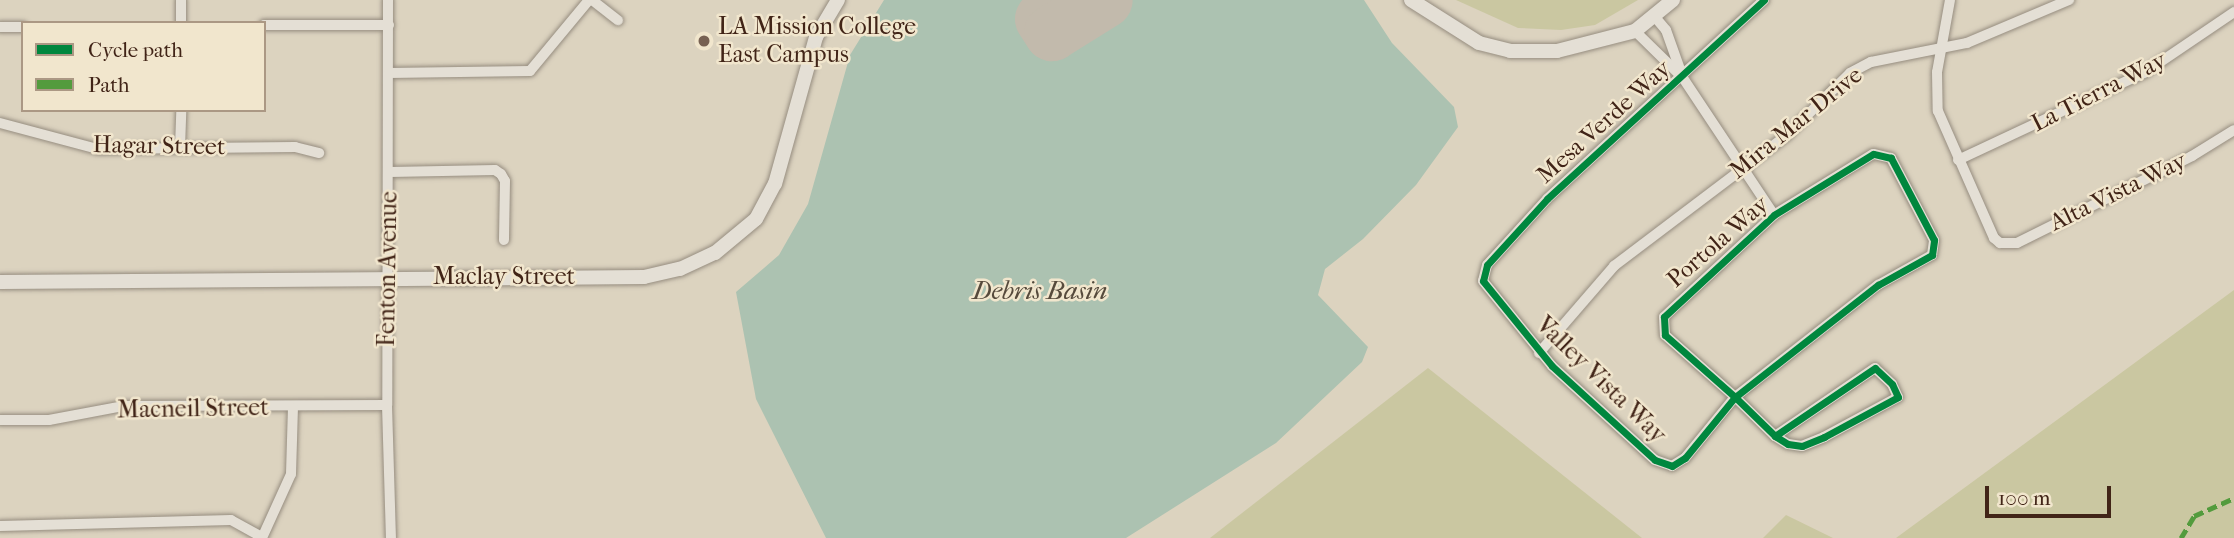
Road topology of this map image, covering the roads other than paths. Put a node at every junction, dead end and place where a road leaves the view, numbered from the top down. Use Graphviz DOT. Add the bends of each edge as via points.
graph roads {
  1 [pos="181,0"];
  2 [pos="388,0"];
  3 [pos="589,0"];
  4 [pos="838,0"];
  5 [pos="1411,0"];
  6 [pos="1672,0"];
  7 [pos="1764,0"];
  8 [pos="1950,0"];
  9 [pos="2069,0"];
  10 [pos="2234,12"];
  11 [pos="1656,17"];
  12 [pos="618,20"];
  13 [pos="181,21"];
  14 [pos="388,24"];
  15 [pos="266,26"];
  16 [pos="0,27"];
  17 [pos="21,27"];
  18 [pos="1635,31"];
  19 [pos="1942,47"];
  20 [pos="389,74"];
  21 [pos="1683,78"];
  22 [pos="181,112"];
  23 [pos="0,123"];
  24 [pos="2234,130"];
  25 [pos="180,148"];
  26 [pos="319,153"];
  27 [pos="1958,160"];
  28 [pos="1743,168"];
  29 [pos="390,172"];
  30 [pos="1774,215"];
  31 [pos="503,240"];
  32 [pos="390,277"];
  33 [pos="1483,281"];
  34 [pos="0,282"];
  35 [pos="1539,353"];
  36 [pos="1735,397"];
  37 [pos="387,405"];
  38 [pos="293,408"];
  39 [pos="0,420"];
  40 [pos="1775,436"];
  41 [pos="0,526"];
  42 [pos="262,538"];
  43 [pos="391,538"];
  1 -- 13 [label="street"];
  2 -- 14 [label="street, Fenton Avenue"];
  3 -- 12 [label="street"];
  3 -- 20 [label="street" via="530,71"];
  4 -- 32 [label="street, Maclay Street" via="816,37 775,184 756,219 715,253 681,269 644,277"];
  5 -- 18 [label="street" via="1451,29 1510,51 1557,51"];
  6 -- 11 [label="street"];
  7 -- 21 [label="street, Mesa Verde Way"];
  8 -- 19 [label="street"];
  9 -- 19 [label="street, Mira Mar Drive" via="1992,34"];
  10 -- 27 [label="street, La Tierra Way" via="2144,73"];
  11 -- 18 [label="street"];
  11 -- 21 [label="street" via="1666,30"];
  14 -- 15 [label="street"];
  14 -- 20 [label="street, Fenton Avenue"];
  16 -- 17 [label="street"];
  18 -- 21 [label="street"];
  19 -- 27 [label="street" via="1938,111"];
  19 -- 28 [label="street, Mira Mar Drive" via="1871,62 1850,73 1787,135"];
  20 -- 29 [label="street, Fenton Avenue"];
  21 -- 28 [label="street"];
  21 -- 33 [label="street, Mesa Verde Way" via="1547,199 1487,265"];
  22 -- 25 [label="street"];
  23 -- 25 [label="street, Hagar Street" via="97,149"];
  24 -- 27 [label="street, Alta Vista Way" via="2192,156 2017,243 2000,243 1994,238"];
  25 -- 26 [label="street, Hagar Street" via="295,147"];
  28 -- 30 [label="street"];
  28 -- 35 [label="street, Mira Mar Drive" via="1626,255"];
  29 -- 31 [label="street" via="495,170 502,174"];
  29 -- 32 [label="street, Fenton Avenue"];
  30 -- 36 [label="street, Portola Way" via="1676,303 1662,327 1665,335"];
  30 -- 36 [label="street, Portola Way" via="1873,154 1882,154 1898,166 1934,240 1932,255 1878,285"];
  32 -- 34 [label="street, Maclay Street"];
  32 -- 37 [label="street, Fenton Avenue"];
  33 -- 35 [label="street, Valley Vista Way"];
  35 -- 36 [label="street, Valley Vista Way" via="1655,460 1672,466 1685,458"];
  36 -- 40 [label="street"];
  37 -- 38 [label="street, Macneil Street"];
  37 -- 43 [label="street, Fenton Avenue"];
  38 -- 39 [label="street, Macneil Street" via="123,406 49,420"];
  38 -- 42 [label="street" via="291,474"];
  40 -- 40 [label="street" via="1875,368 1898,397 1802,446"];
  41 -- 42 [label="street" via="231,520"];
}
